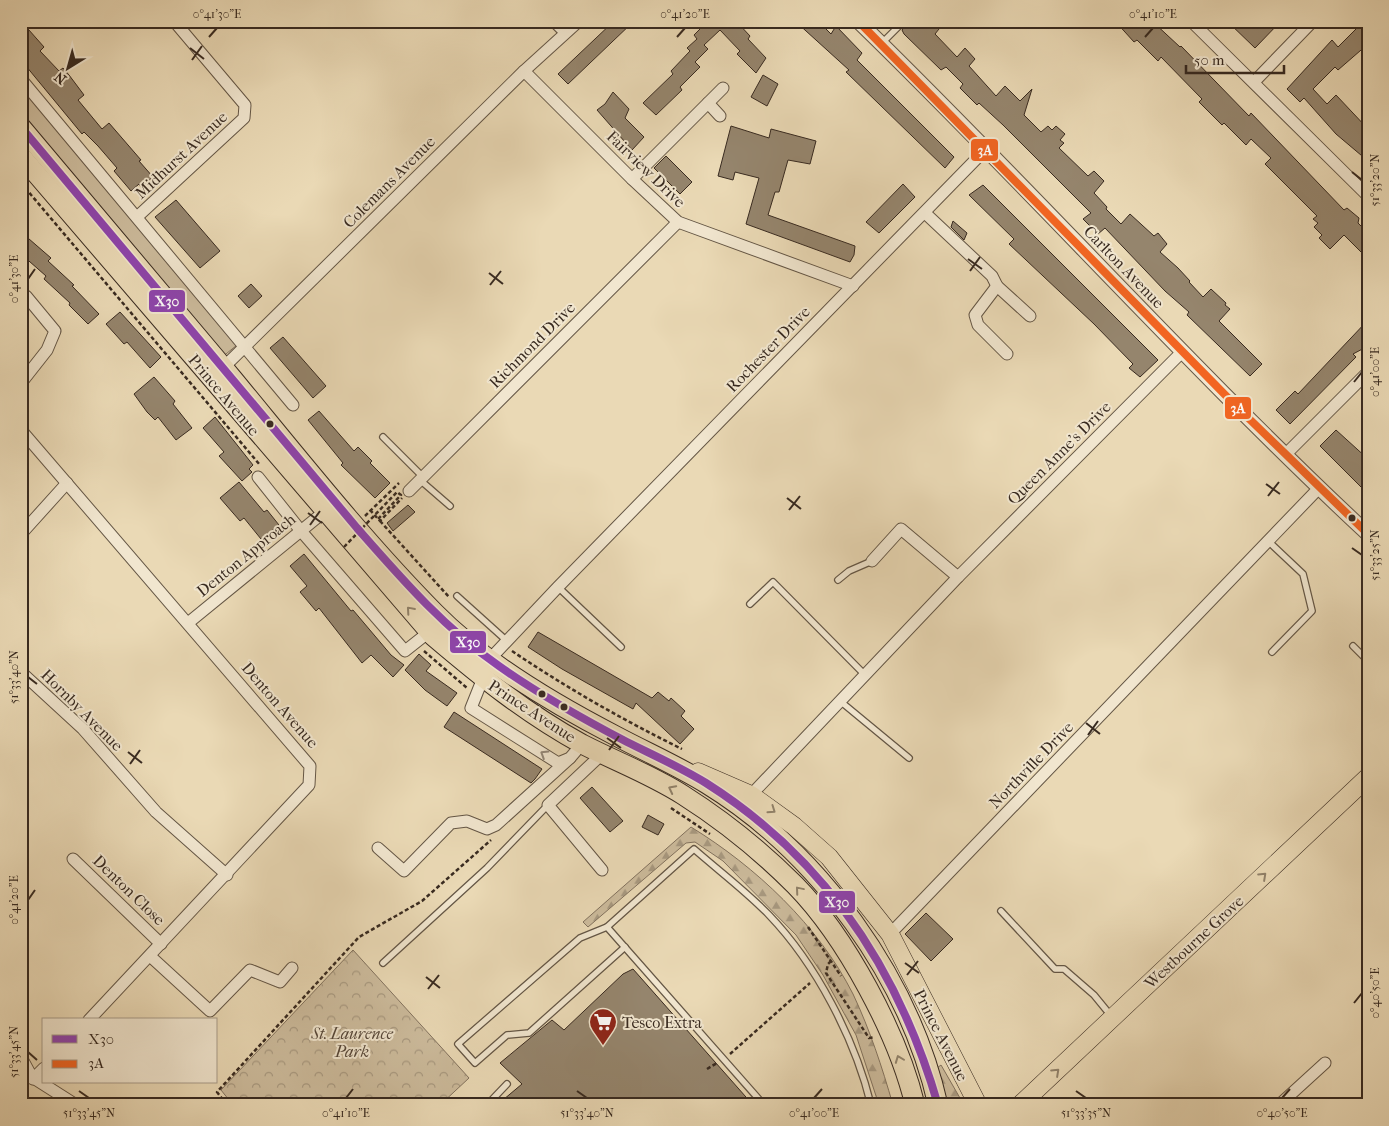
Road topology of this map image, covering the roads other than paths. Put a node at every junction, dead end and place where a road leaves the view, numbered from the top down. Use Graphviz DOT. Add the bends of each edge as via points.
graph roads {
  1 [pos="174,21"];
  2 [pos="550,21"];
  3 [pos="578,21"];
  4 [pos="858,21"];
  5 [pos="904,21"];
  6 [pos="1191,21"];
  7 [pos="1313,21"];
  8 [pos="564,35"];
  9 [pos="881,44"];
  10 [pos="524,71"];
  11 [pos="21,79"];
  12 [pos="1254,82"];
  13 [pos="723,88"];
  14 [pos="708,103"];
  15 [pos="720,116"];
  16 [pos="21,127"];
  17 [pos="987,148"];
  18 [pos="21,156"];
  19 [pos="632,179"];
  20 [pos="1368,196"];
  21 [pos="925,213"];
  22 [pos="137,217"];
  23 [pos="678,222"];
  24 [pos="853,286"];
  25 [pos="997,286"];
  26 [pos="21,296"];
  27 [pos="1030,316"];
  28 [pos="245,347"];
  29 [pos="1182,352"];
  30 [pos="1008,354"];
  31 [pos="223,368"];
  32 [pos="1368,372"];
  33 [pos="21,383"];
  34 [pos="293,405"];
  35 [pos="21,430"];
  36 [pos="383,437"];
  37 [pos="1286,454"];
  38 [pos="259,471"];
  39 [pos="422,478"];
  40 [pos="67,483"];
  41 [pos="1319,488"];
  42 [pos="409,491"];
  43 [pos="450,506"];
  44 [pos="324,512"];
  45 [pos="301,531"];
  46 [pos="21,534"];
  47 [pos="1368,534"];
  48 [pos="1268,541"];
  49 [pos="872,561"];
  50 [pos="958,577"];
  51 [pos="838,580"];
  52 [pos="558,587"];
  53 [pos="457,596"];
  54 [pos="750,604"];
  55 [pos="188,623"];
  56 [pos="422,637"];
  57 [pos="505,643"];
  58 [pos="1353,646"];
  59 [pos="621,647"];
  60 [pos="1272,652"];
  61 [pos="490,659"];
  62 [pos="1368,662"];
  63 [pos="21,672"];
  64 [pos="865,674"];
  65 [pos="482,678"];
  66 [pos="840,701"];
  67 [pos="633,745"];
  68 [pos="576,751"];
  69 [pos="602,754"];
  70 [pos="909,758"];
  71 [pos="1368,777"];
  72 [pos="751,795"];
  73 [pos="548,805"];
  74 [pos="378,848"];
  75 [pos="73,859"];
  76 [pos="602,870"];
  77 [pos="227,875"];
  78 [pos="1001,911"];
  79 [pos="607,928"];
  80 [pos="890,934"];
  81 [pos="162,944"];
  82 [pos="625,947"];
  83 [pos="150,956"];
  84 [pos="383,962"];
  85 [pos="292,968"];
  86 [pos="91,1018"];
  87 [pos="1114,1018"];
  88 [pos="21,1056"];
  89 [pos="1325,1063"];
  90 [pos="21,1070"];
  91 [pos="42,1070"];
  92 [pos="33,1079"];
  93 [pos="507,1084"];
  94 [pos="76,1105"];
  95 [pos="487,1105"];
  96 [pos="764,1105"];
  97 [pos="872,1105"];
  98 [pos="915,1105"];
  99 [pos="938,1105"];
  100 [pos="978,1105"];
  101 [pos="1020,1105"];
  102 [pos="1279,1105"];
  1 -- 22 [label="street, Midhurst Avenue" via="245,105 244,118"];
  2 -- 8 [label="lane"];
  3 -- 8 [label="street, Colemans Avenue"];
  4 -- 9 [label="street, Carlton Avenue"];
  5 -- 9 [label="lane"];
  6 -- 12 [label="street"];
  7 -- 12 [label="street"];
  8 -- 10 [label="street, Colemans Avenue"];
  9 -- 17 [label="street, Carlton Avenue"];
  10 -- 19 [label="street, Fairview Drive"];
  10 -- 28 [label="street, Colemans Avenue"];
  11 -- 22 [label="street"];
  12 -- 20 [label="street"];
  13 -- 14 [label="street"];
  14 -- 15 [label="street"];
  14 -- 19 [label="street"];
  16 -- 31 [label="highway, Prince Avenue"];
  17 -- 21 [label="street, Rochester Drive"];
  17 -- 29 [label="street, Carlton Avenue"];
  18 -- 44 [label="highway, Prince Avenue"];
  19 -- 23 [label="street, Fairview Drive"];
  21 -- 24 [label="street, Rochester Drive"];
  21 -- 25 [label="street" via="992,276"];
  22 -- 28 [label="street"];
  23 -- 24 [label="street, Fairview Drive"];
  23 -- 39 [label="street, Richmond Drive"];
  24 -- 52 [label="street, Rochester Drive"];
  25 -- 27 [label="street"];
  25 -- 30 [label="street" via="975,315 978,325"];
  26 -- 33 [label="street" via="26,296 56,331 47,350"];
  28 -- 31 [label="street, Colemans Avenue"];
  28 -- 34 [label="street"];
  29 -- 37 [label="street, Carlton Avenue"];
  29 -- 50 [label="street, Queen Anne's Drive"];
  31 -- 61 [label="highway, Prince Avenue" via="356,526 438,616"];
  32 -- 37 [label="street"];
  35 -- 40 [label="street, Denton Avenue"];
  36 -- 39 [label="lane"];
  37 -- 41 [label="street, Carlton Avenue"];
  38 -- 45 [label="street"];
  39 -- 42 [label="street, Richmond Drive"];
  39 -- 43 [label="lane"];
  40 -- 46 [label="street"];
  40 -- 55 [label="street, Denton Avenue"];
  41 -- 47 [label="street, Carlton Avenue"];
  41 -- 48 [label="street, Northville Drive"];
  44 -- 45 [label="street, Denton Approach"];
  56 -- 44 [label="highway, Prince Avenue, one-way"];
  45 -- 55 [label="street, Denton Approach"];
  45 -- 56 [label="street" via="405,651"];
  48 -- 60 [label="lane" via="1303,574 1312,611"];
  48 -- 80 [label="street, Northville Drive"];
  49 -- 50 [label="street" via="901,528"];
  49 -- 51 [label="lane"];
  50 -- 64 [label="street, Queen Anne's Drive"];
  52 -- 57 [label="street, Rochester Drive"];
  52 -- 59 [label="lane"];
  53 -- 57 [label="lane"];
  54 -- 64 [label="lane" via="773,582"];
  55 -- 77 [label="street, Denton Avenue" via="310,766 310,785"];
  56 -- 65 [label="highway, Prince Avenue"];
  57 -- 61 [label="street, Rochester Drive"];
  58 -- 62 [label="lane"];
  61 -- 67 [label="highway, Prince Avenue" via="547,699"];
  63 -- 77 [label="street, Hornby Avenue" via="83,729 156,812"];
  64 -- 66 [label="street, Queen Anne's Drive"];
  65 -- 68 [label="highway, Prince Avenue"];
  68 -- 65 [label="street, Prince Avenue, one-way" via="558,762 471,708"];
  66 -- 70 [label="lane"];
  66 -- 72 [label="street, Queen Anne's Drive"];
  67 -- 72 [label="main road, Prince Avenue"];
  67 -- 99 [label="highway, Prince Avenue" via="706,784 753,816 817,876 876,954 908,1012"];
  68 -- 69 [label="highway, Prince Avenue"];
  68 -- 74 [label="street" via="496,825 487,829 467,822 450,823 404,872"];
  69 -- 73 [label="street"];
  98 -- 69 [label="highway, Prince Avenue, one-way" via="883,1016 838,940 796,886 746,839 682,794"];
  87 -- 71 [label="main road, Westbourne Grove, one-way"];
  72 -- 80 [label="main road, Prince Avenue, one-way" via="829,857"];
  73 -- 76 [label="street"];
  73 -- 84 [label="lane" via="487,868"];
  75 -- 81 [label="street, Denton Close"];
  77 -- 81 [label="street, Denton Avenue"];
  78 -- 87 [label="lane" via="1054,969 1064,969"];
  79 -- 82 [label="lane"];
  79 -- 82 [label="lane" via="580,938 458,1044 475,1063 507,1035 529,1033"];
  79 -- 97 [label="lane" via="694,849 770,916 816,979 852,1042"];
  80 -- 100 [label="main road, Prince Avenue"];
  81 -- 83 [label="street, Denton Avenue"];
  82 -- 96 [label="lane"];
  83 -- 85 [label="street" via="210,1011 250,970 280,982"];
  83 -- 86 [label="street, Denton Avenue"];
  101 -- 87 [label="main road, Westbourne Grove, one-way"];
  88 -- 92 [label="street"];
  89 -- 102 [label="street"];
  90 -- 92 [label="street"];
  91 -- 92 [label="street"];
  92 -- 94 [label="street"];
  93 -- 95 [label="lane"];
}
